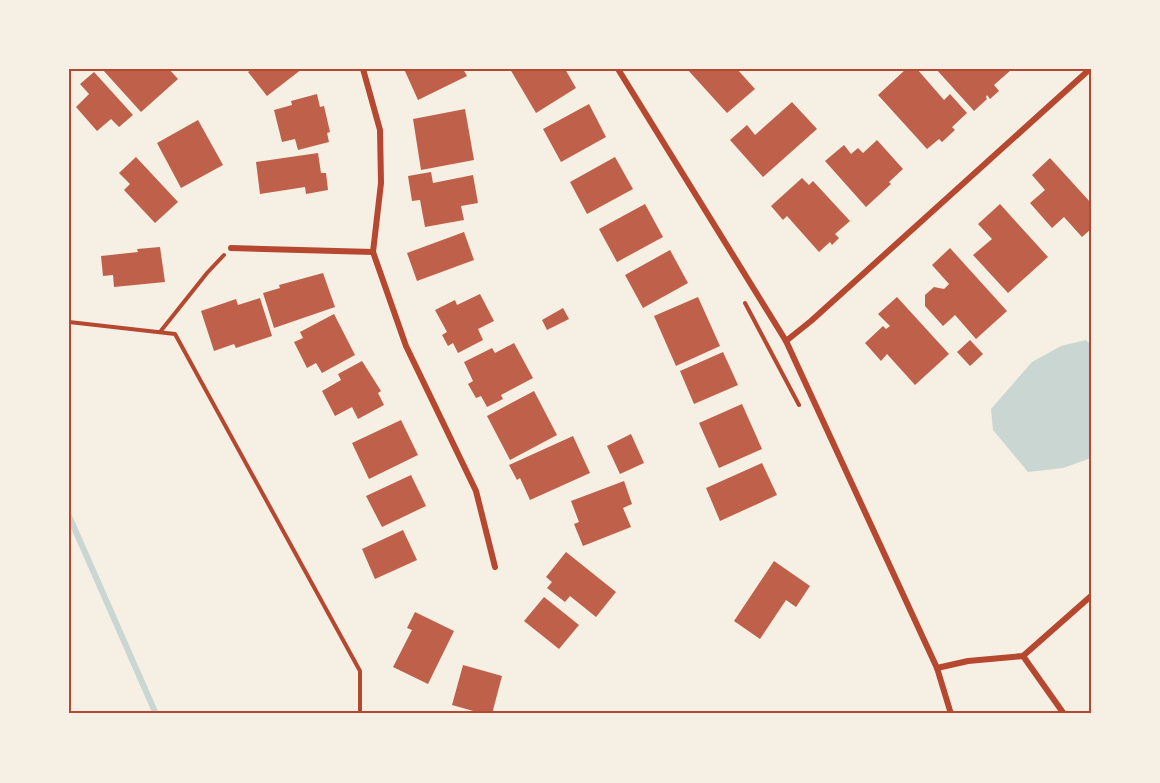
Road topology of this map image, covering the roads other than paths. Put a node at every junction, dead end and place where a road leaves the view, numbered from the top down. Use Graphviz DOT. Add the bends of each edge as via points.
graph roads {
  1 [pos="363,69"];
  2 [pos="618,69"];
  3 [pos="1090,69"];
  4 [pos="231,248"];
  5 [pos="373,252"];
  6 [pos="786,341"];
  7 [pos="495,567"];
  8 [pos="1091,596"];
  9 [pos="1023,656"];
  10 [pos="937,668"];
  11 [pos="951,714"];
  12 [pos="1064,714"];
  1 -- 5 [label="street" via="380,130 381,183"];
  2 -- 6 [label="street"];
  3 -- 6 [label="street"];
  4 -- 5 [label="street"];
  5 -- 7 [label="street" via="406,346 476,491"];
  6 -- 10 [label="street"];
  8 -- 9 [label="street"];
  9 -- 10 [label="street"];
  9 -- 12 [label="street"];
  10 -- 11 [label="street"];
}
